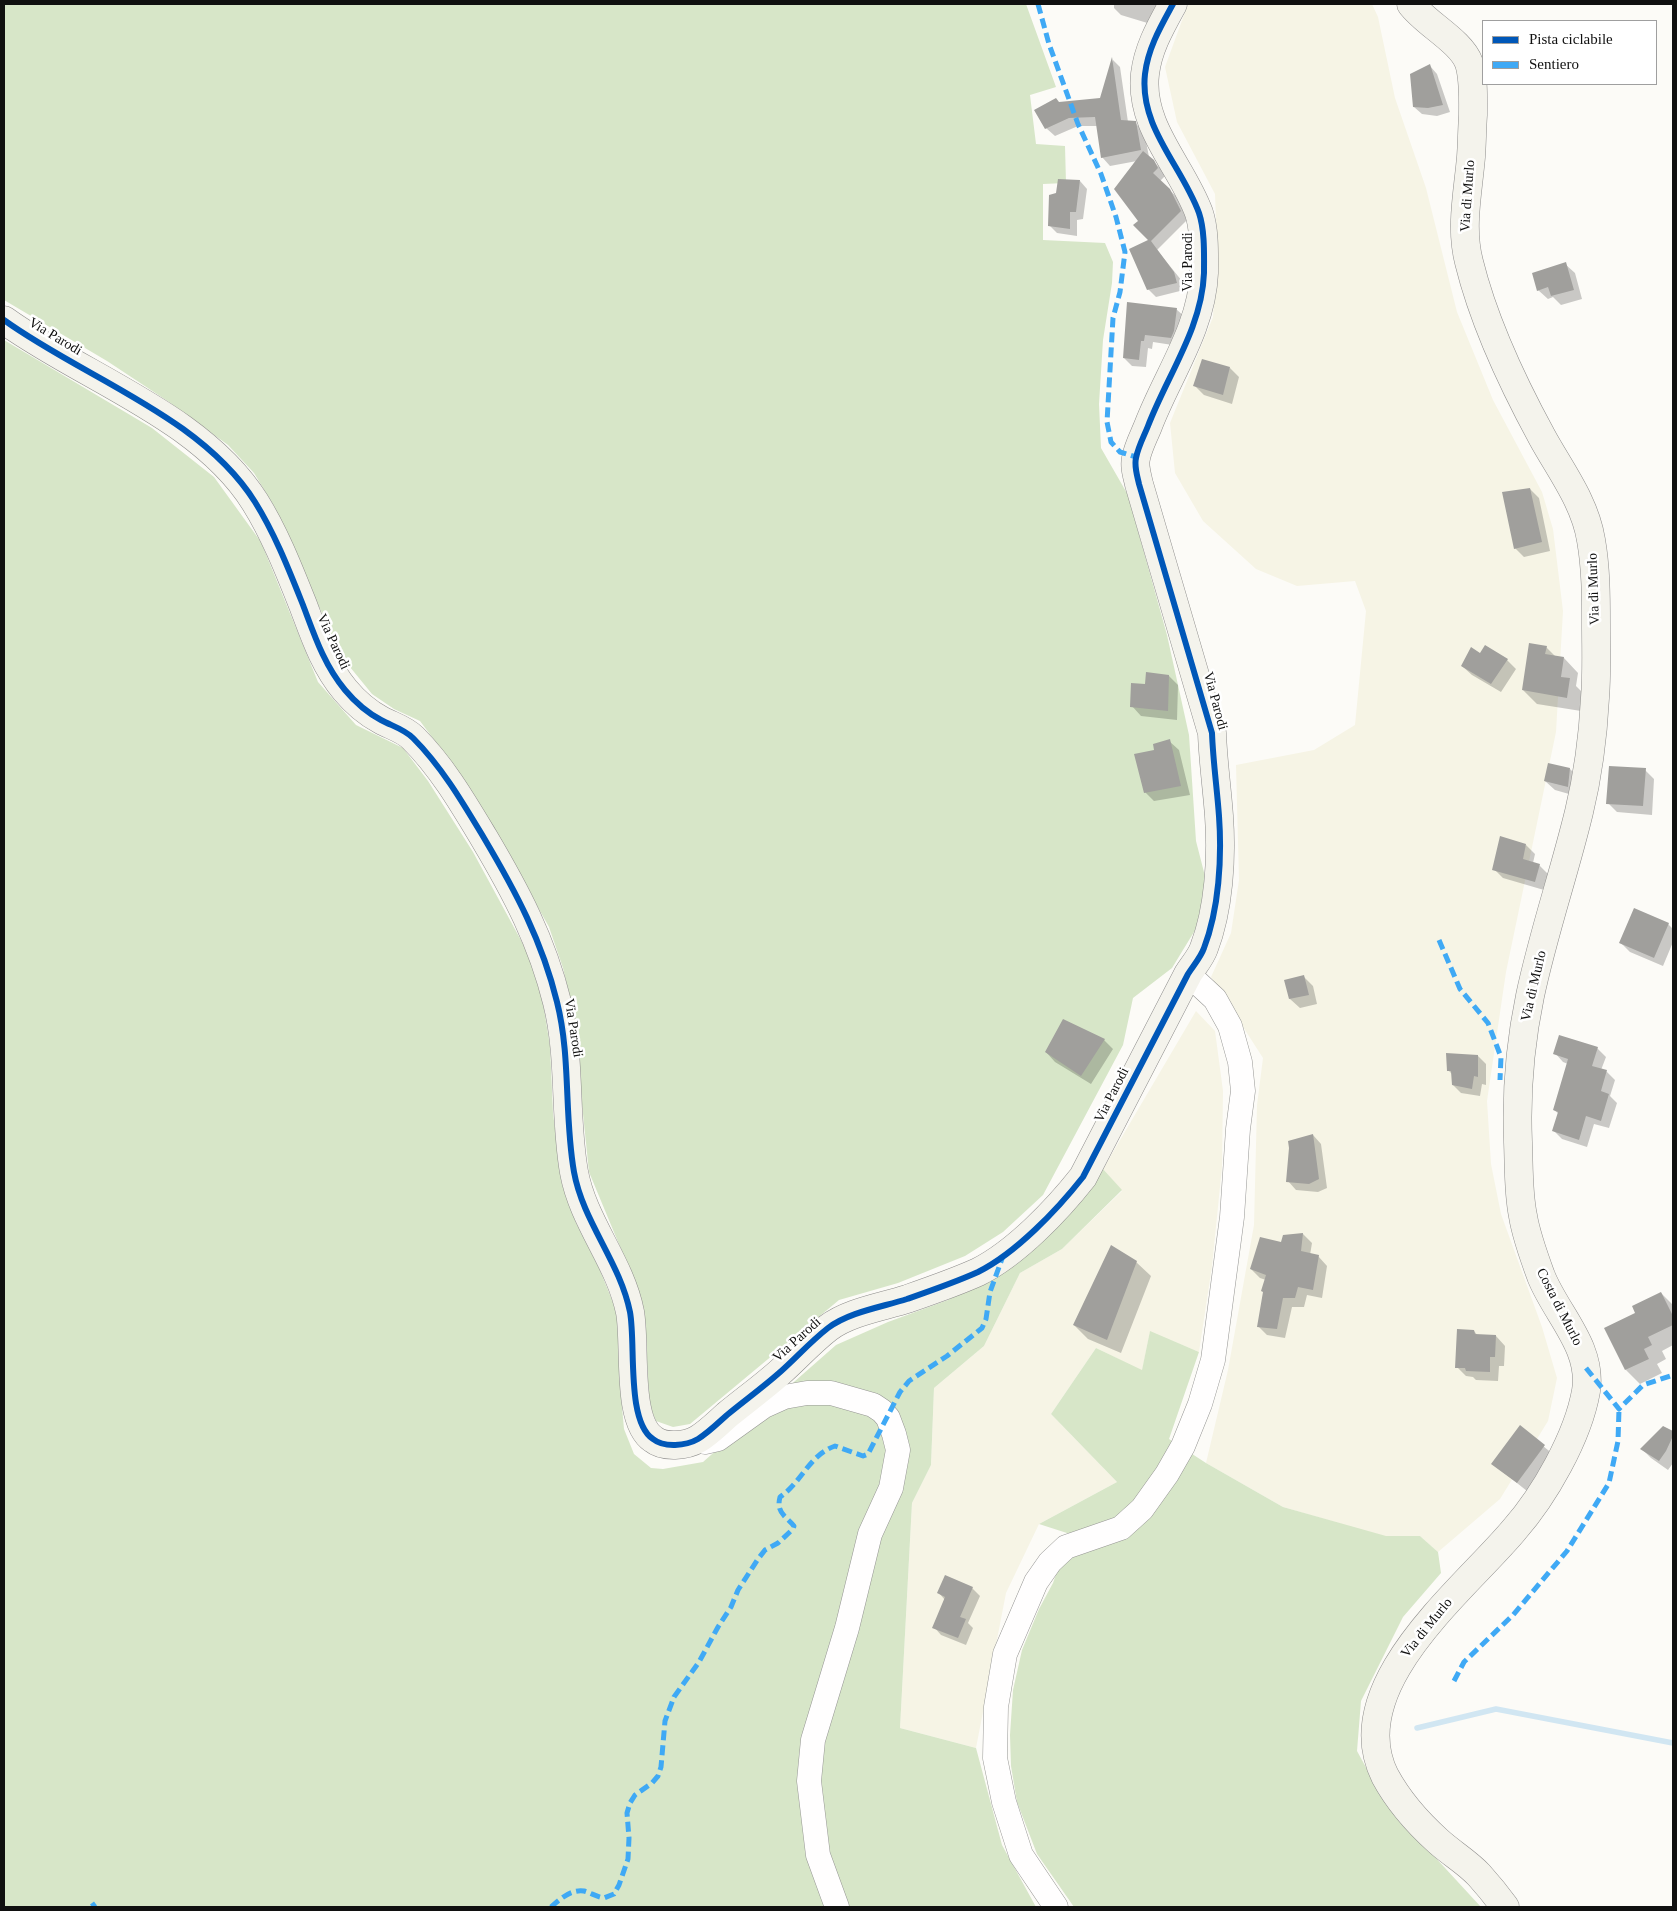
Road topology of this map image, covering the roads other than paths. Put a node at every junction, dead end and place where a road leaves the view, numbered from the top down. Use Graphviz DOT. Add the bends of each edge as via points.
graph roads {
  1 [pos="1173,4"];
  2 [pos="1411,4"];
  3 [pos="4,320"];
  4 [pos="1188,974"];
  5 [pos="1523,1218"];
  6 [pos="1586,1368"];
  7 [pos="696,1440"];
  8 [pos="838,1907"];
  9 [pos="1056,1907"];
  10 [pos="1505,1907"];
  1 -- 4 [label="street, Via Parodi" via="1155,38 1148,60 1145,103 1159,138 1200,215 1204,275 1192,328 1157,403 1135,467 1212,733 1219,816 1218,891 1204,949"];
  2 -- 5 [label="street, Via di Murlo" via="1460,48 1469,62 1473,104 1466,252 1489,324 1540,435 1579,502 1592,545 1596,591 1596,697 1580,807 1530,995 1524,1030 1517,1095"];
  3 -- 7 [label="street, Via Parodi" via="180,427 222,462 254,499 277,542 326,662 340,685 358,704 378,718 408,732 463,803 536,935 558,1006 575,1176 587,1212 628,1305 636,1407 643,1430 661,1444"];
  4 -- 7 [label="street, Via Parodi" via="1083,1178 1059,1205 1003,1256 978,1271 829,1327"];
  4 -- 9 [label="street" via="1215,999 1230,1026 1240,1062 1243,1091 1232,1217 1213,1360 1183,1446 1142,1509 1121,1528 1066,1547 1036,1582 1005,1654 996,1707 995,1758 1004,1802 1021,1855"];
  5 -- 6 [label="street, Costa di Murlo" via="1543,1279 1567,1322"];
  6 -- 10 [label="street, Via di Murlo" via="1586,1390 1574,1434 1532,1508 1410,1645 1391,1678 1377,1724 1378,1752 1388,1781 1414,1817 1476,1872"];
  7 -- 8 [label="street" via="708,1442 718,1439 764,1406 784,1397 807,1393 831,1393 873,1405 888,1418 894,1434 898,1450 890,1488 870,1534 847,1628 813,1740 809,1781 818,1855"];
}
